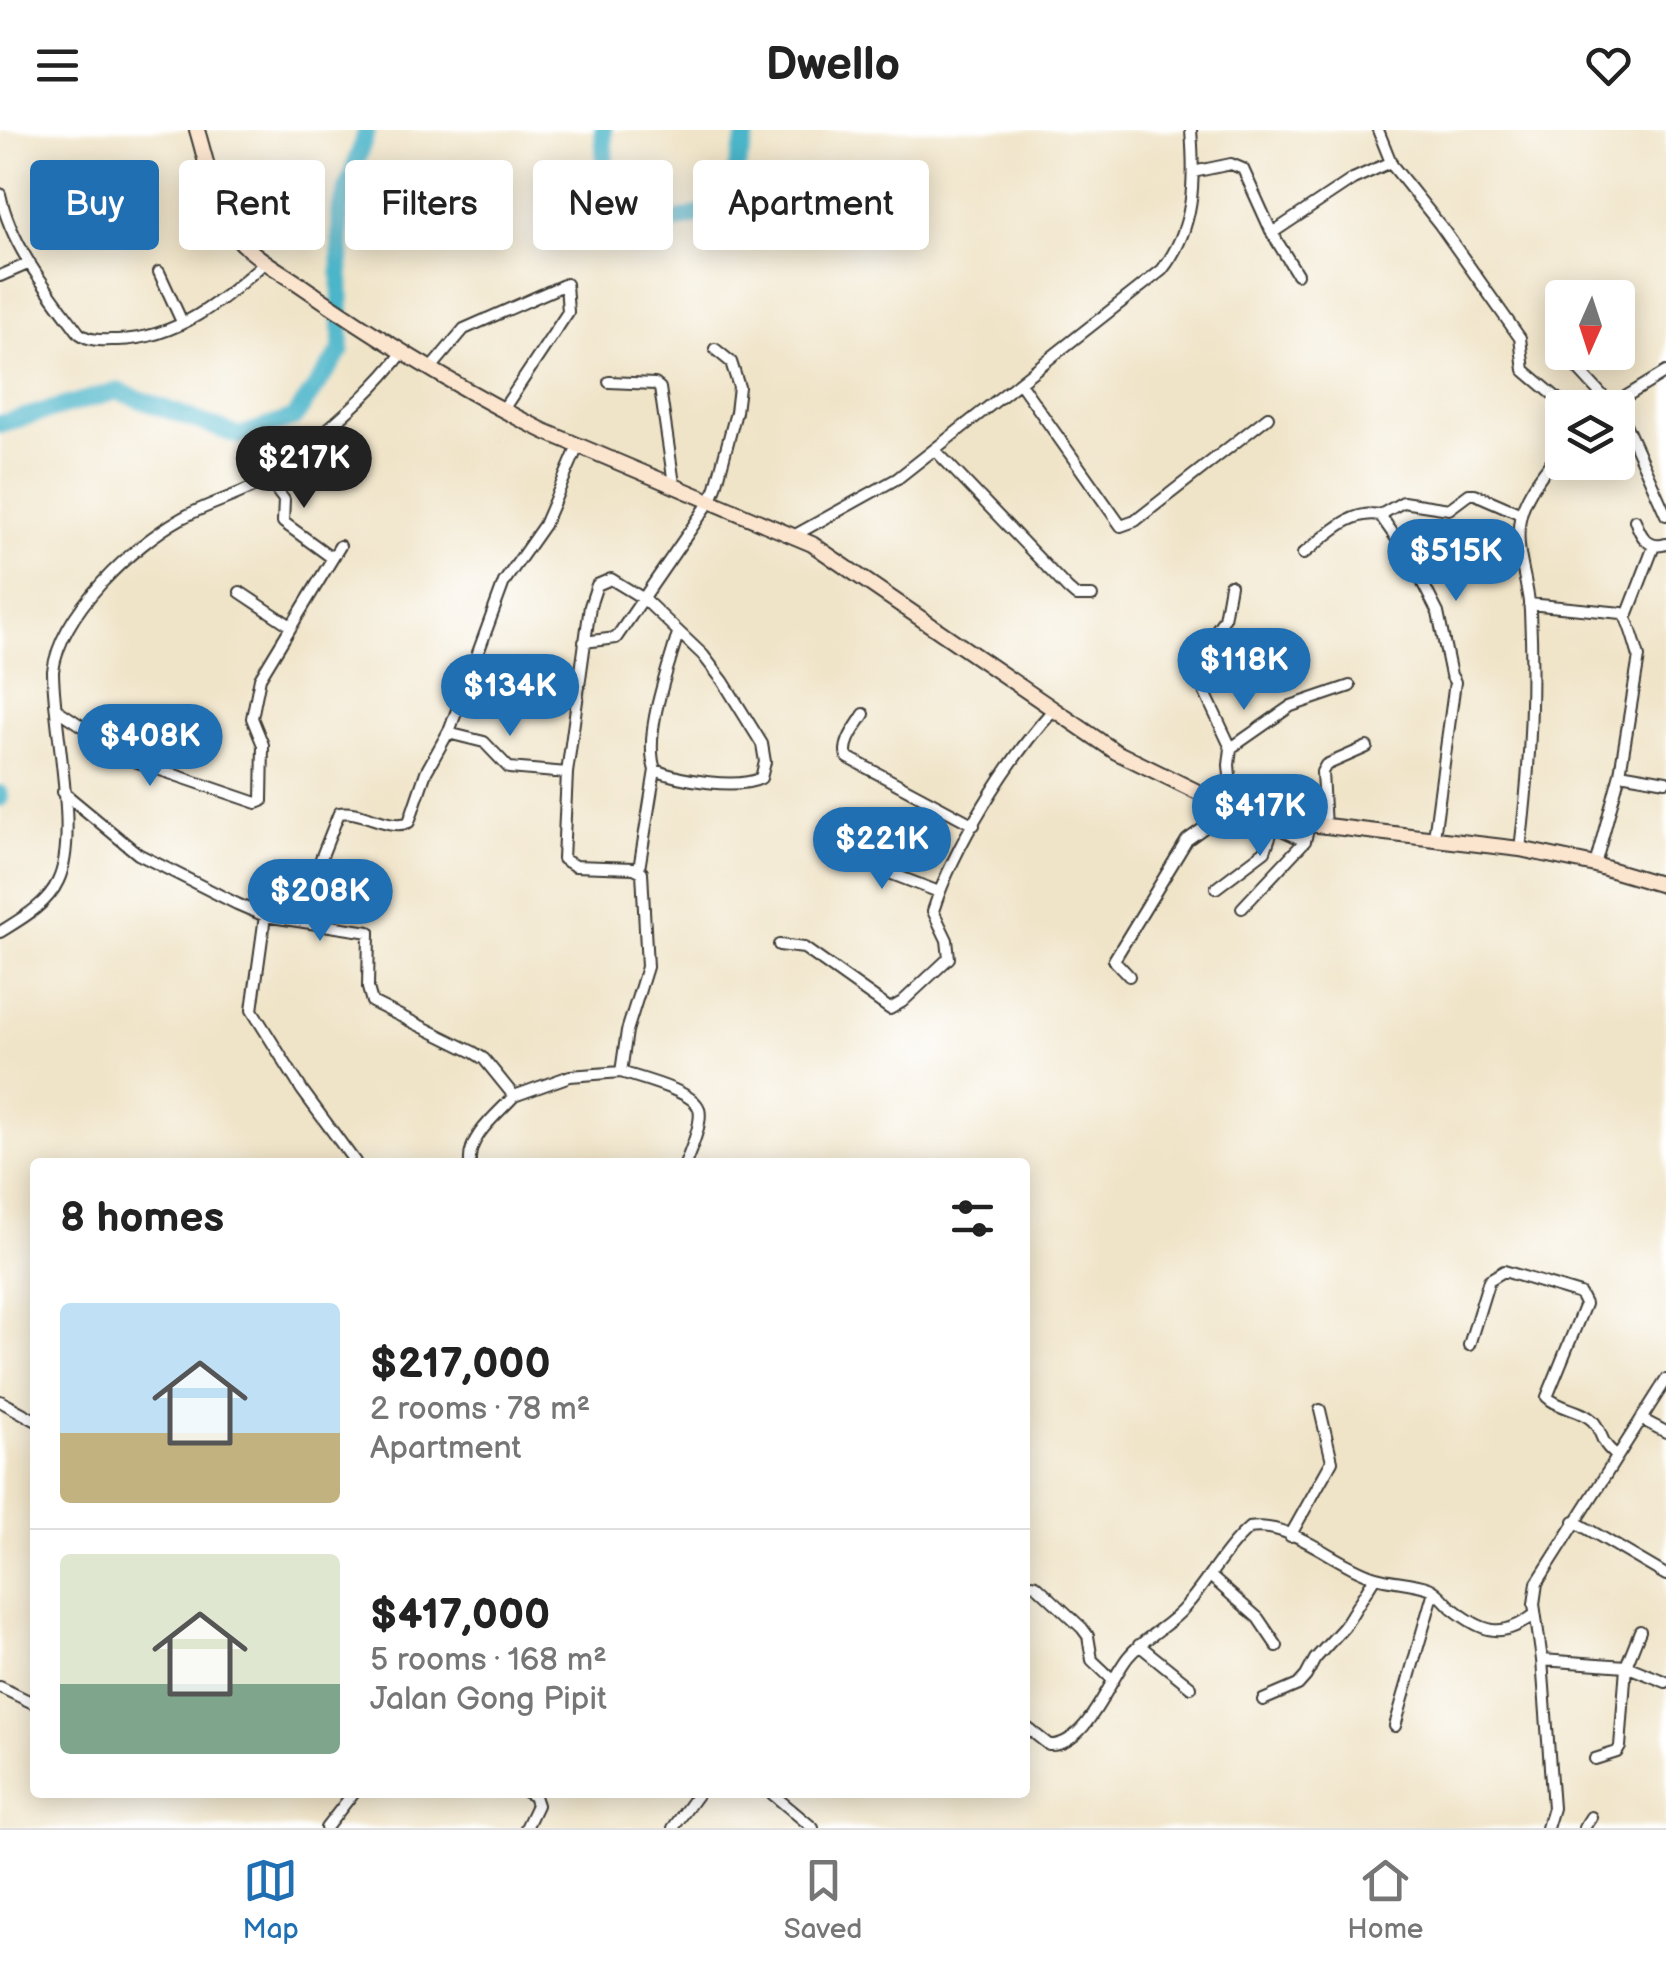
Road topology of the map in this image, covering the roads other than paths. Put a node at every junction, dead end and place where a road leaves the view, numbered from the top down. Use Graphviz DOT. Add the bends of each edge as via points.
graph roads {
  1 [pos="197,130"];
  2 [pos="1191,130"];
  3 [pos="1378,130"];
  4 [pos="1391,162"];
  5 [pos="1194,172"];
  6 [pos="0,194"];
  7 [pos="1272,233"];
  8 [pos="266,260"];
  9 [pos="30,263"];
  10 [pos="159,272"];
  11 [pos="1297,274"];
  12 [pos="0,276"];
  13 [pos="182,322"];
  14 [pos="716,349"];
  15 [pos="404,351"];
  16 [pos="430,368"];
  17 [pos="1579,370"];
  18 [pos="1666,372"];
  19 [pos="609,382"];
  20 [pos="1020,383"];
  21 [pos="1548,390"];
  22 [pos="1599,390"];
  23 [pos="1635,392"];
  24 [pos="502,411"];
  25 [pos="1268,417"];
  26 [pos="578,446"];
  27 [pos="934,450"];
  28 [pos="1635,450"];
  29 [pos="1545,470"];
  30 [pos="268,479"];
  31 [pos="674,484"];
  32 [pos="712,500"];
  33 [pos="1520,514"];
  34 [pos="1380,515"];
  35 [pos="1666,515"];
  36 [pos="1636,520"];
  37 [pos="794,535"];
  38 [pos="1660,545"];
  39 [pos="340,546"];
  40 [pos="1303,554"];
  41 [pos="331,557"];
  42 [pos="1230,585"];
  43 [pos="240,592"];
  44 [pos="1092,596"];
  45 [pos="644,598"];
  46 [pos="1530,604"];
  47 [pos="1628,616"];
  48 [pos="291,626"];
  49 [pos="678,633"];
  50 [pos="584,642"];
  51 [pos="1350,686"];
  52 [pos="56,709"];
  53 [pos="1052,710"];
  54 [pos="864,714"];
  55 [pos="448,733"];
  56 [pos="1367,747"];
  57 [pos="1231,748"];
  58 [pos="655,770"];
  59 [pos="567,773"];
  60 [pos="1620,773"];
  61 [pos="1666,781"];
  62 [pos="63,792"];
  63 [pos="1233,807"];
  64 [pos="1275,824"];
  65 [pos="974,825"];
  66 [pos="1308,825"];
  67 [pos="1325,828"];
  68 [pos="1434,838"];
  69 [pos="1305,841"];
  70 [pos="1520,849"];
  71 [pos="840,854"];
  72 [pos="1595,865"];
  73 [pos="640,869"];
  74 [pos="1666,886"];
  75 [pos="1216,888"];
  76 [pos="940,892"];
  77 [pos="1242,908"];
  78 [pos="265,916"];
  79 [pos="306,922"];
  80 [pos="0,932"];
  81 [pos="778,944"];
  82 [pos="1130,976"];
  83 [pos="621,1072"];
  84 [pos="514,1096"];
  85 [pos="352,1158"];
  86 [pos="470,1158"];
  87 [pos="687,1158"];
  88 [pos="1469,1345"];
  89 [pos="1666,1380"];
  90 [pos="0,1401"];
  91 [pos="1320,1410"];
  92 [pos="30,1417"];
  93 [pos="1644,1420"];
  94 [pos="1666,1432"];
  95 [pos="1617,1456"];
  96 [pos="1576,1523"];
  97 [pos="1290,1536"];
  98 [pos="1666,1575"];
  99 [pos="1210,1576"];
  100 [pos="1375,1577"];
  101 [pos="1030,1584"];
  102 [pos="1434,1590"];
  103 [pos="1534,1615"];
  104 [pos="1640,1631"];
  105 [pos="1139,1645"];
  106 [pos="1277,1646"];
  107 [pos="1548,1660"];
  108 [pos="1626,1666"];
  109 [pos="1112,1679"];
  110 [pos="1666,1682"];
  111 [pos="0,1687"];
  112 [pos="1191,1687"];
  113 [pos="1264,1700"];
  114 [pos="30,1702"];
  115 [pos="1394,1726"];
  116 [pos="1030,1730"];
  117 [pos="1595,1760"];
  118 [pos="349,1798"];
  119 [pos="535,1798"];
  120 [pos="695,1798"];
  121 [pos="777,1798"];
  122 [pos="326,1828"];
  123 [pos="526,1828"];
  124 [pos="673,1828"];
  125 [pos="814,1828"];
  126 [pos="1547,1828"];
  1 -- 8 [label="main road" via="227,220"];
  2 -- 5 [label="street"];
  3 -- 4 [label="street"];
  4 -- 7 [label="street"];
  4 -- 21 [label="street" via="1512,326 1523,346 1524,370"];
  5 -- 7 [label="street" via="1238,166"];
  5 -- 20 [label="street" via="1191,211 1162,270"];
  6 -- 9 [label="street"];
  7 -- 11 [label="street"];
  8 -- 13 [label="street" via="220,302"];
  8 -- 15 [label="main road"];
  9 -- 12 [label="street"];
  9 -- 13 [label="street" via="84,337 147,338"];
  10 -- 13 [label="street"];
  14 -- 32 [label="street" via="731,362 739,398"];
  15 -- 16 [label="main road"];
  15 -- 30 [label="street" via="370,394"];
  16 -- 24 [label="main road"];
  16 -- 24 [label="street" via="464,329 566,284 568,312"];
  17 -- 22 [label="street"];
  18 -- 23 [label="street"];
  19 -- 31 [label="street" via="660,388"];
  20 -- 25 [label="street" via="1121,526"];
  20 -- 27 [label="street"];
  24 -- 26 [label="main road"];
  26 -- 31 [label="main road"];
  26 -- 55 [label="street" via="544,526 504,582"];
  27 -- 37 [label="street" via="898,478"];
  27 -- 44 [label="street" via="1068,589"];
  28 -- 35 [label="street"];
  29 -- 33 [label="street"];
  30 -- 41 [label="street" via="284,500 283,522"];
  30 -- 52 [label="street" via="180,519 110,575 56,654"];
  31 -- 32 [label="main road"];
  32 -- 37 [label="main road"];
  32 -- 45 [label="street"];
  33 -- 34 [label="street" via="1469,494 1449,508 1403,502"];
  33 -- 46 [label="street"];
  34 -- 40 [label="street" via="1354,516"];
  34 -- 68 [label="street" via="1438,613 1455,682"];
  36 -- 38 [label="street" via="1640,535"];
  37 -- 53 [label="main road"];
  38 -- 47 [label="street"];
  39 -- 41 [label="street"];
  41 -- 48 [label="street"];
  42 -- 57 [label="street" via="1224,619 1192,665"];
  43 -- 48 [label="street"];
  45 -- 49 [label="street"];
  45 -- 50 [label="street" via="616,638"];
  45 -- 50 [label="street" via="612,579 597,585"];
  46 -- 47 [label="street"];
  46 -- 70 [label="street" via="1532,732"];
  47 -- 60 [label="street" via="1639,665"];
  48 -- 52 [label="street" via="260,678 252,712 264,745 263,799 257,803 134,761"];
  49 -- 58 [label="street" via="655,717"];
  49 -- 58 [label="street" via="730,691 762,744 765,762 753,782"];
  50 -- 59 [label="street"];
  51 -- 57 [label="street" via="1290,706"];
  52 -- 62 [label="street"];
  53 -- 63 [label="main road" via="1116,752"];
  53 -- 65 [label="street"];
  54 -- 65 [label="street" via="846,757"];
  55 -- 59 [label="street" via="491,746 510,768"];
  55 -- 79 [label="street" via="406,825 352,812 336,816"];
  56 -- 67 [label="street" via="1322,772"];
  57 -- 63 [label="street"];
  58 -- 73 [label="street"];
  59 -- 73 [label="street" via="564,859 575,866"];
  60 -- 61 [label="street"];
  60 -- 72 [label="street"];
  62 -- 78 [label="street" via="138,854"];
  62 -- 80 [label="street" via="67,840 58,882 34,910"];
  63 -- 64 [label="main road"];
  63 -- 82 [label="street" via="1188,840 1130,930 1114,960"];
  64 -- 66 [label="main road"];
  64 -- 69 [label="street"];
  64 -- 75 [label="street" via="1265,851"];
  65 -- 76 [label="street"];
  66 -- 67 [label="main road"];
  66 -- 69 [label="street"];
  67 -- 68 [label="main road"];
  68 -- 70 [label="main road"];
  69 -- 77 [label="street"];
  70 -- 72 [label="main road"];
  71 -- 76 [label="street"];
  72 -- 74 [label="main road"];
  73 -- 83 [label="street" via="646,967"];
  76 -- 81 [label="street" via="933,911 949,958 895,1008 804,948"];
  78 -- 79 [label="street"];
  78 -- 85 [label="street" via="252,1010"];
  79 -- 84 [label="street" via="369,932 372,1002 484,1059"];
  83 -- 84 [label="street" via="570,1076"];
  83 -- 87 [label="street" via="697,1102 701,1112"];
  84 -- 86 [label="street" via="477,1138"];
  88 -- 95 [label="street" via="1496,1273 1580,1294 1585,1304 1547,1398 1588,1418"];
  89 -- 93 [label="street"];
  90 -- 92 [label="street"];
  91 -- 97 [label="street" via="1332,1460"];
  93 -- 94 [label="street"];
  93 -- 95 [label="street"];
  95 -- 96 [label="street"];
  96 -- 98 [label="street"];
  96 -- 103 [label="street" via="1536,1583"];
  97 -- 99 [label="street" via="1248,1528"];
  97 -- 100 [label="street"];
  99 -- 105 [label="street" via="1179,1614"];
  99 -- 106 [label="street" via="1258,1618"];
  100 -- 102 [label="street"];
  100 -- 113 [label="street" via="1306,1676"];
  101 -- 109 [label="street" via="1082,1628 1092,1660"];
  102 -- 103 [label="street" via="1470,1619 1499,1631"];
  102 -- 115 [label="street"];
  103 -- 107 [label="street"];
  104 -- 108 [label="street"];
  105 -- 109 [label="street"];
  105 -- 112 [label="street"];
  107 -- 108 [label="street"];
  107 -- 126 [label="street" via="1553,1808"];
  108 -- 110 [label="street"];
  108 -- 117 [label="street" via="1620,1748"];
  109 -- 116 [label="street" via="1093,1715 1064,1743 1049,1745"];
  111 -- 114 [label="street"];
  118 -- 122 [label="street"];
  119 -- 123 [label="street"];
  120 -- 124 [label="street"];
  121 -- 125 [label="street"];
}
